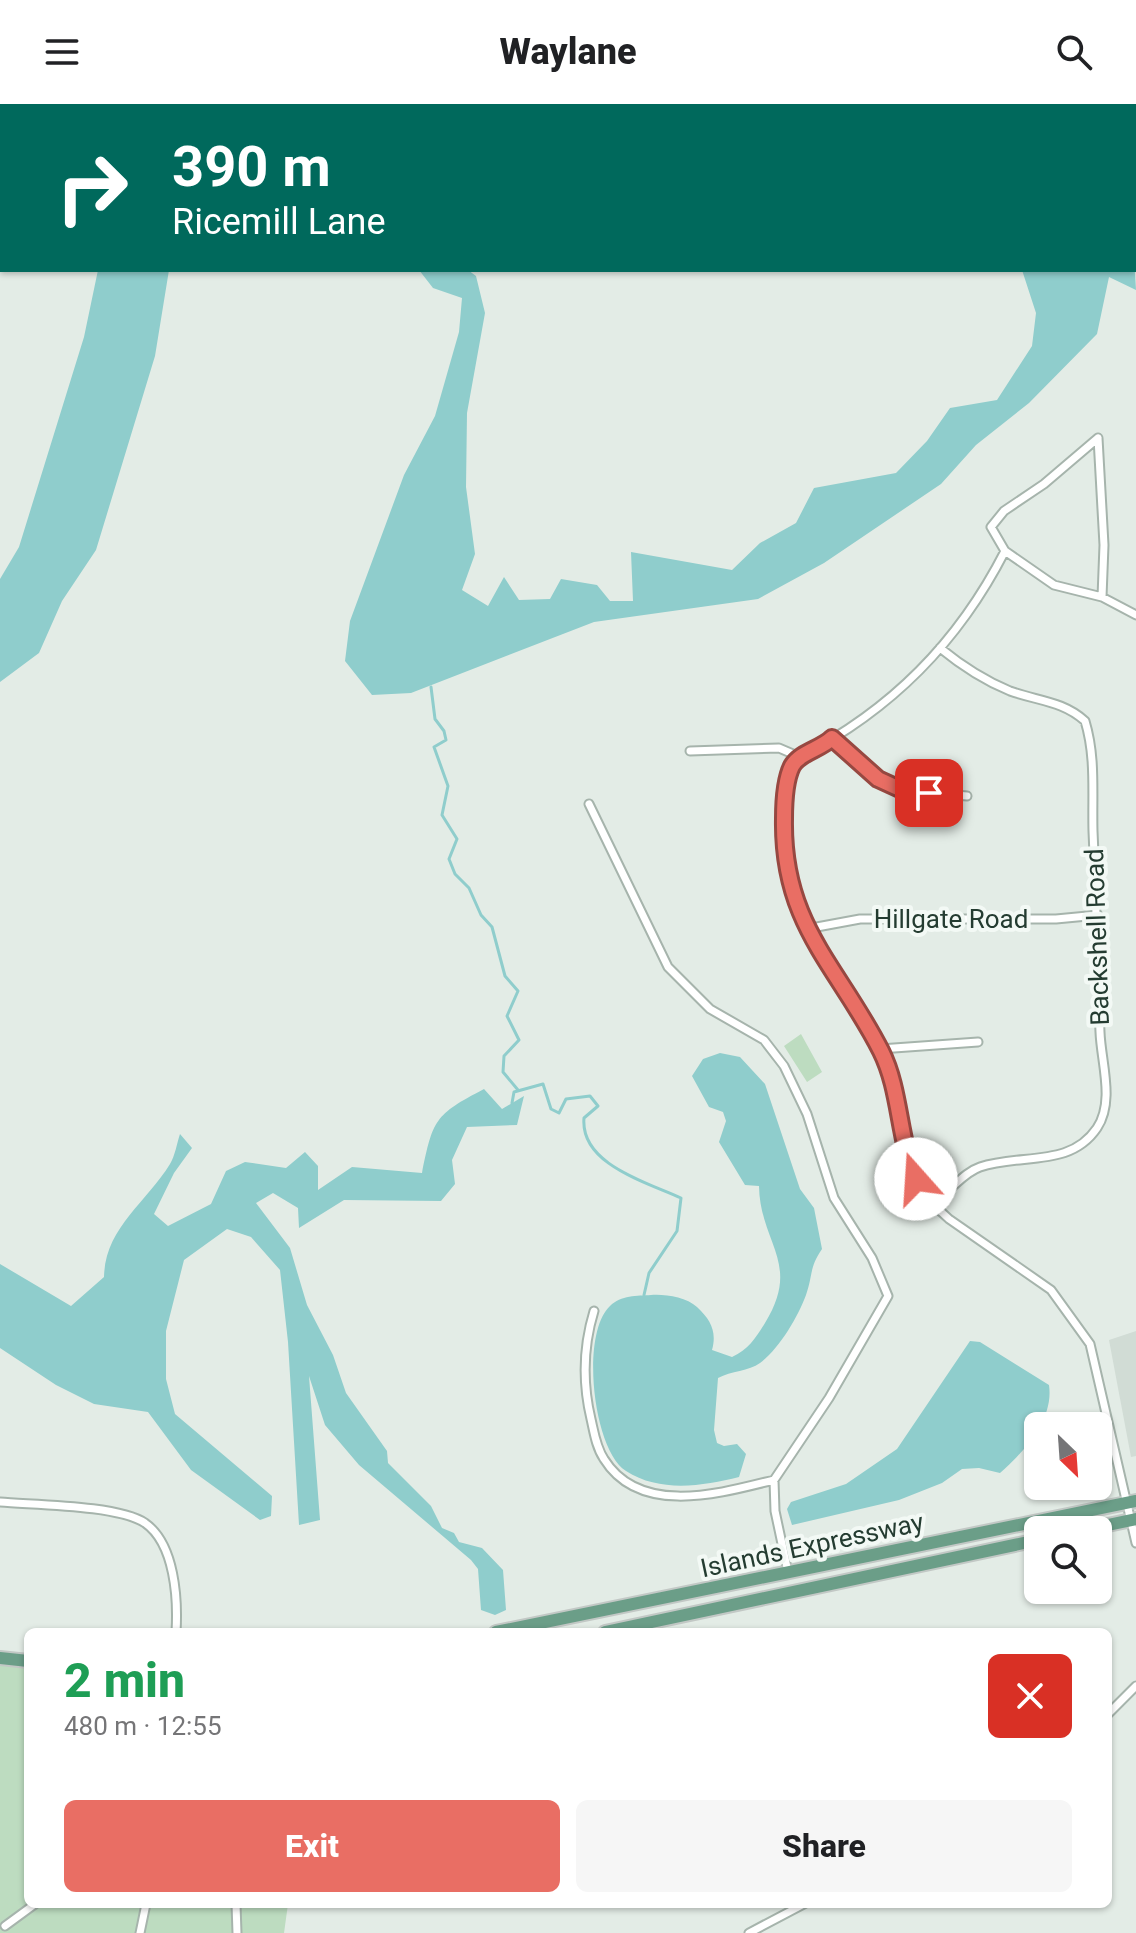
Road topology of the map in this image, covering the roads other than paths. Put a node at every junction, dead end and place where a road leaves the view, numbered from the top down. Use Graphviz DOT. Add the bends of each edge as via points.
graph roads {
  1 [pos="1005,551"];
  2 [pos="1102,597"];
  3 [pos="1136,615"];
  4 [pos="940,648"];
  5 [pos="832,738"];
  6 [pos="690,751"];
  7 [pos="800,757"];
  8 [pos="967,796"];
  9 [pos="589,804"];
  10 [pos="1098,915"];
  11 [pos="806,929"];
  12 [pos="978,1042"];
  13 [pos="880,1049"];
  14 [pos="930,1201"];
  15 [pos="594,1311"];
  16 [pos="774,1480"];
  17 [pos="1132,1501"];
  18 [pos="0,1502"];
  19 [pos="1134,1519"];
  20 [pos="1112,1524"];
  21 [pos="1024,1543"];
  22 [pos="1136,1543"];
  23 [pos="788,1572"];
  24 [pos="176,1628"];
  25 [pos="515,1628"];
  26 [pos="624,1628"];
  27 [pos="0,1658"];
  28 [pos="24,1661"];
  29 [pos="1136,1686"];
  30 [pos="1112,1710"];
  31 [pos="30,1908"];
  32 [pos="145,1908"];
  33 [pos="236,1908"];
  34 [pos="796,1908"];
  35 [pos="5,1926"];
  36 [pos="140,1933"];
  37 [pos="237,1933"];
  38 [pos="749,1933"];
  1 -- 2 [label="street" via="1054,585"];
  1 -- 2 [label="street" via="991,527 1004,511 1098,438"];
  1 -- 4 [label="street"];
  2 -- 3 [label="street"];
  4 -- 5 [label="street" via="894,697"];
  4 -- 10 [label="street, Backshell Road" via="969,671 1015,692 1055,702 1085,721 1093,762"];
  5 -- 7 [label="street"];
  5 -- 8 [label="street" via="878,779 902,790"];
  6 -- 7 [label="street" via="779,748"];
  7 -- 11 [label="street" via="792,766 784,829 791,881"];
  9 -- 16 [label="street" via="668,967 700,1001 764,1040 784,1066 807,1114 834,1198 872,1258 888,1296"];
  10 -- 11 [label="street, Hillgate Road" via="860,919"];
  10 -- 14 [label="street, Backshell Road" via="1101,1059 1107,1097 1099,1126 1069,1154 981,1167"];
  11 -- 13 [label="street"];
  12 -- 13 [label="street"];
  13 -- 14 [label="street" via="894,1084 906,1155"];
  14 -- 17 [label="street" via="1051,1290 1090,1344 1117,1468"];
  15 -- 16 [label="street" via="584,1342 585,1380 599,1450 613,1472 678,1497 701,1497"];
  16 -- 23 [label="street"];
  17 -- 19 [label="street"];
  17 -- 23 [label="main road, Islands Expressway"];
  18 -- 24 [label="street" via="124,1513 147,1524 168,1561"];
  19 -- 20 [label="main road"];
  19 -- 22 [label="street"];
  21 -- 26 [label="main road, Islands Expressway"];
  23 -- 25 [label="main road, Islands Expressway"];
  27 -- 28 [label="main road"];
  29 -- 30 [label="street"];
  31 -- 35 [label="street"];
  32 -- 36 [label="street"];
  33 -- 37 [label="street"];
  34 -- 38 [label="street"];
}
